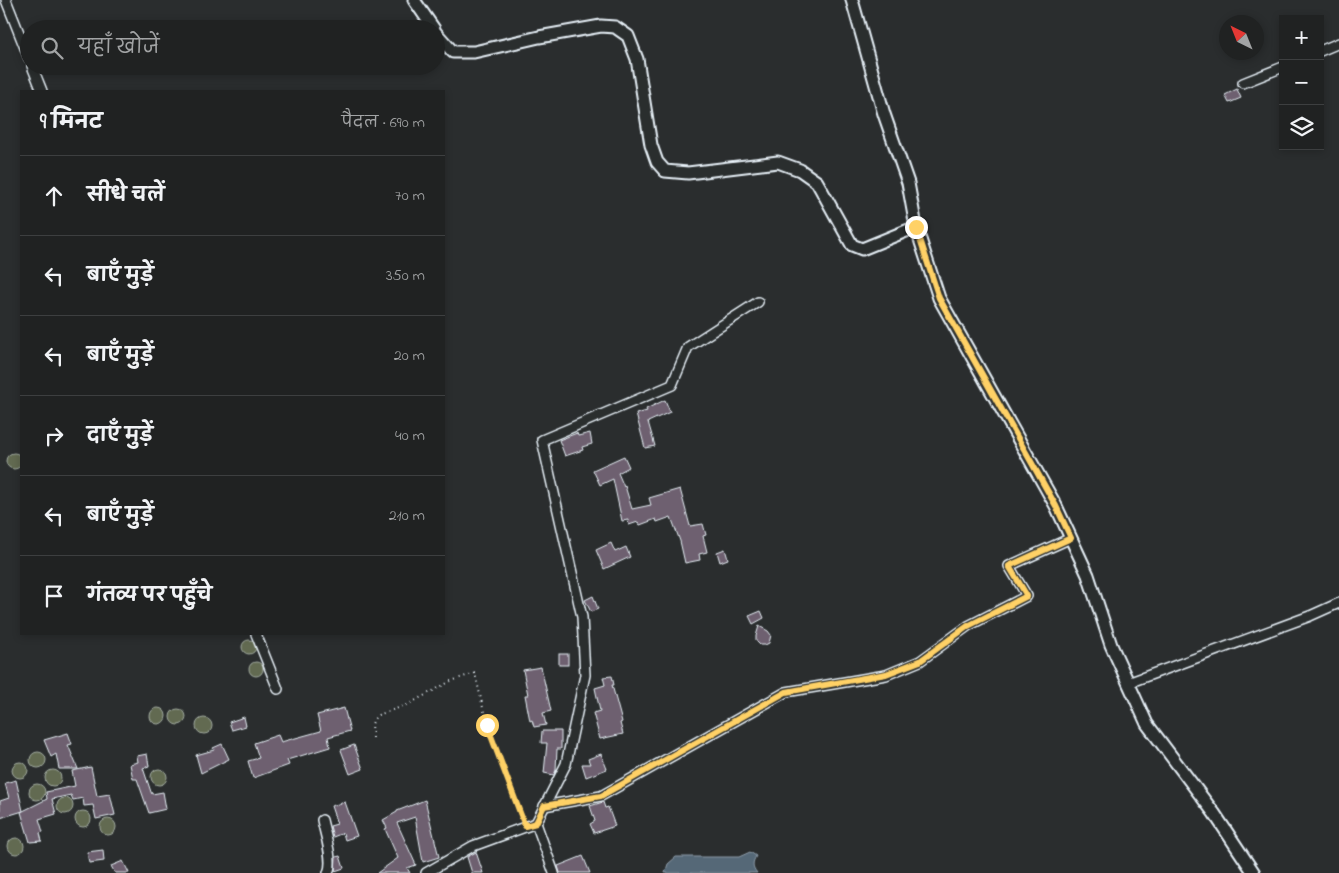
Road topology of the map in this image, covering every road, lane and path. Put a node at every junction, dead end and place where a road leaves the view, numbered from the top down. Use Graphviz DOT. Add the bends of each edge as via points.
graph roads {
  1 [pos="6,0"];
  2 [pos="414,0"];
  3 [pos="852,0"];
  4 [pos="428,20"];
  5 [pos="20,35"];
  6 [pos="445,43"];
  7 [pos="1339,43"];
  8 [pos="1324,49"];
  9 [pos="1279,69"];
  10 [pos="36,75"];
  11 [pos="1243,84"];
  12 [pos="42,90"];
  13 [pos="916,227"];
  14 [pos="758,302"];
  15 [pos="1071,538"];
  16 [pos="1339,603"];
  17 [pos="256,635"];
  18 [pos="1128,683"];
  19 [pos="278,689"];
  20 [pos="374,738"];
  21 [pos="544,806"];
  22 [pos="322,820"];
  23 [pos="536,823"];
  24 [pos="525,826"];
  25 [pos="328,873"];
  26 [pos="426,873"];
  27 [pos="554,873"];
  28 [pos="1254,873"];
  1 -- 5 [label="street"];
  2 -- 4 [label="street"];
  3 -- 13 [label="street" via="884,114 908,183"];
  6 -- 13 [label="street" via="453,52 474,52 601,26 615,27 628,36 637,59 651,145 657,162 665,171 688,173 778,162 800,170 817,182 852,245 862,249"];
  7 -- 8 [label="street"];
  9 -- 11 [label="street"];
  10 -- 12 [label="street"];
  13 -- 15 [label="street" via="939,298"];
  14 -- 21 [label="street" via="688,347 672,385 542,440 582,617 585,675 566,764"];
  15 -- 18 [label="street"];
  15 -- 21 [label="street" via="1009,566 1027,596 968,626 920,661 886,674 786,692 601,796"];
  16 -- 18 [label="street"];
  17 -- 19 [label="street"];
  18 -- 28 [label="street" via="1147,724 1214,813"];
  20 -- 24 [label="path" via="372,724 378,715 475,673 487,725"];
  21 -- 23 [label="street"];
  22 -- 25 [label="street" via="329,851"];
  23 -- 24 [label="street"];
  23 -- 27 [label="street"];
  24 -- 26 [label="street" via="473,846"];
}
